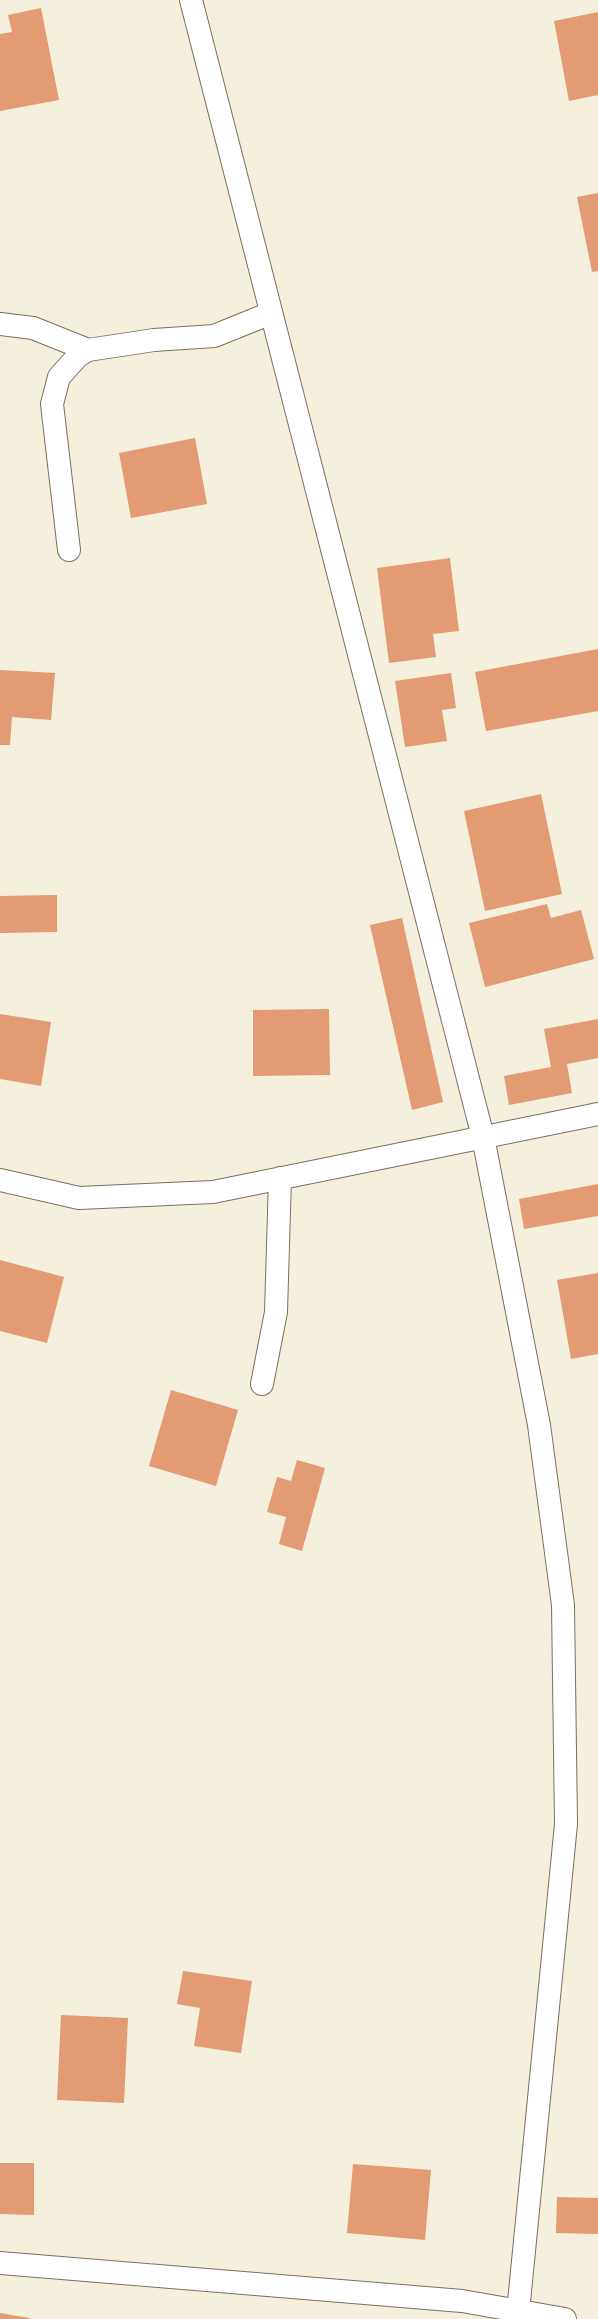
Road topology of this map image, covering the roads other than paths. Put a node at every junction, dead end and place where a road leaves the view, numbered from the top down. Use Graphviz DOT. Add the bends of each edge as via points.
graph roads {
  1 [pos="191,0"];
  2 [pos="271,313"];
  3 [pos="0,324"];
  4 [pos="88,350"];
  5 [pos="69,550"];
  6 [pos="598,1114"];
  7 [pos="483,1137"];
  8 [pos="280,1178"];
  9 [pos="0,1180"];
  10 [pos="262,1384"];
  11 [pos="0,2263"];
  12 [pos="518,2312"];
  13 [pos="565,2319"];
  1 -- 2 [label="street"];
  2 -- 4 [label="street" via="214,336 154,340"];
  2 -- 7 [label="street"];
  3 -- 4 [label="street" via="33,328"];
  4 -- 5 [label="street" via="78,356 59,377 52,404"];
  6 -- 7 [label="street"];
  7 -- 8 [label="street"];
  7 -- 12 [label="street" via="539,1425 564,1605 566,1824"];
  8 -- 9 [label="street" via="213,1192 79,1198"];
  8 -- 10 [label="street" via="276,1312"];
  11 -- 12 [label="street" via="462,2301"];
  12 -- 13 [label="street"];
}
